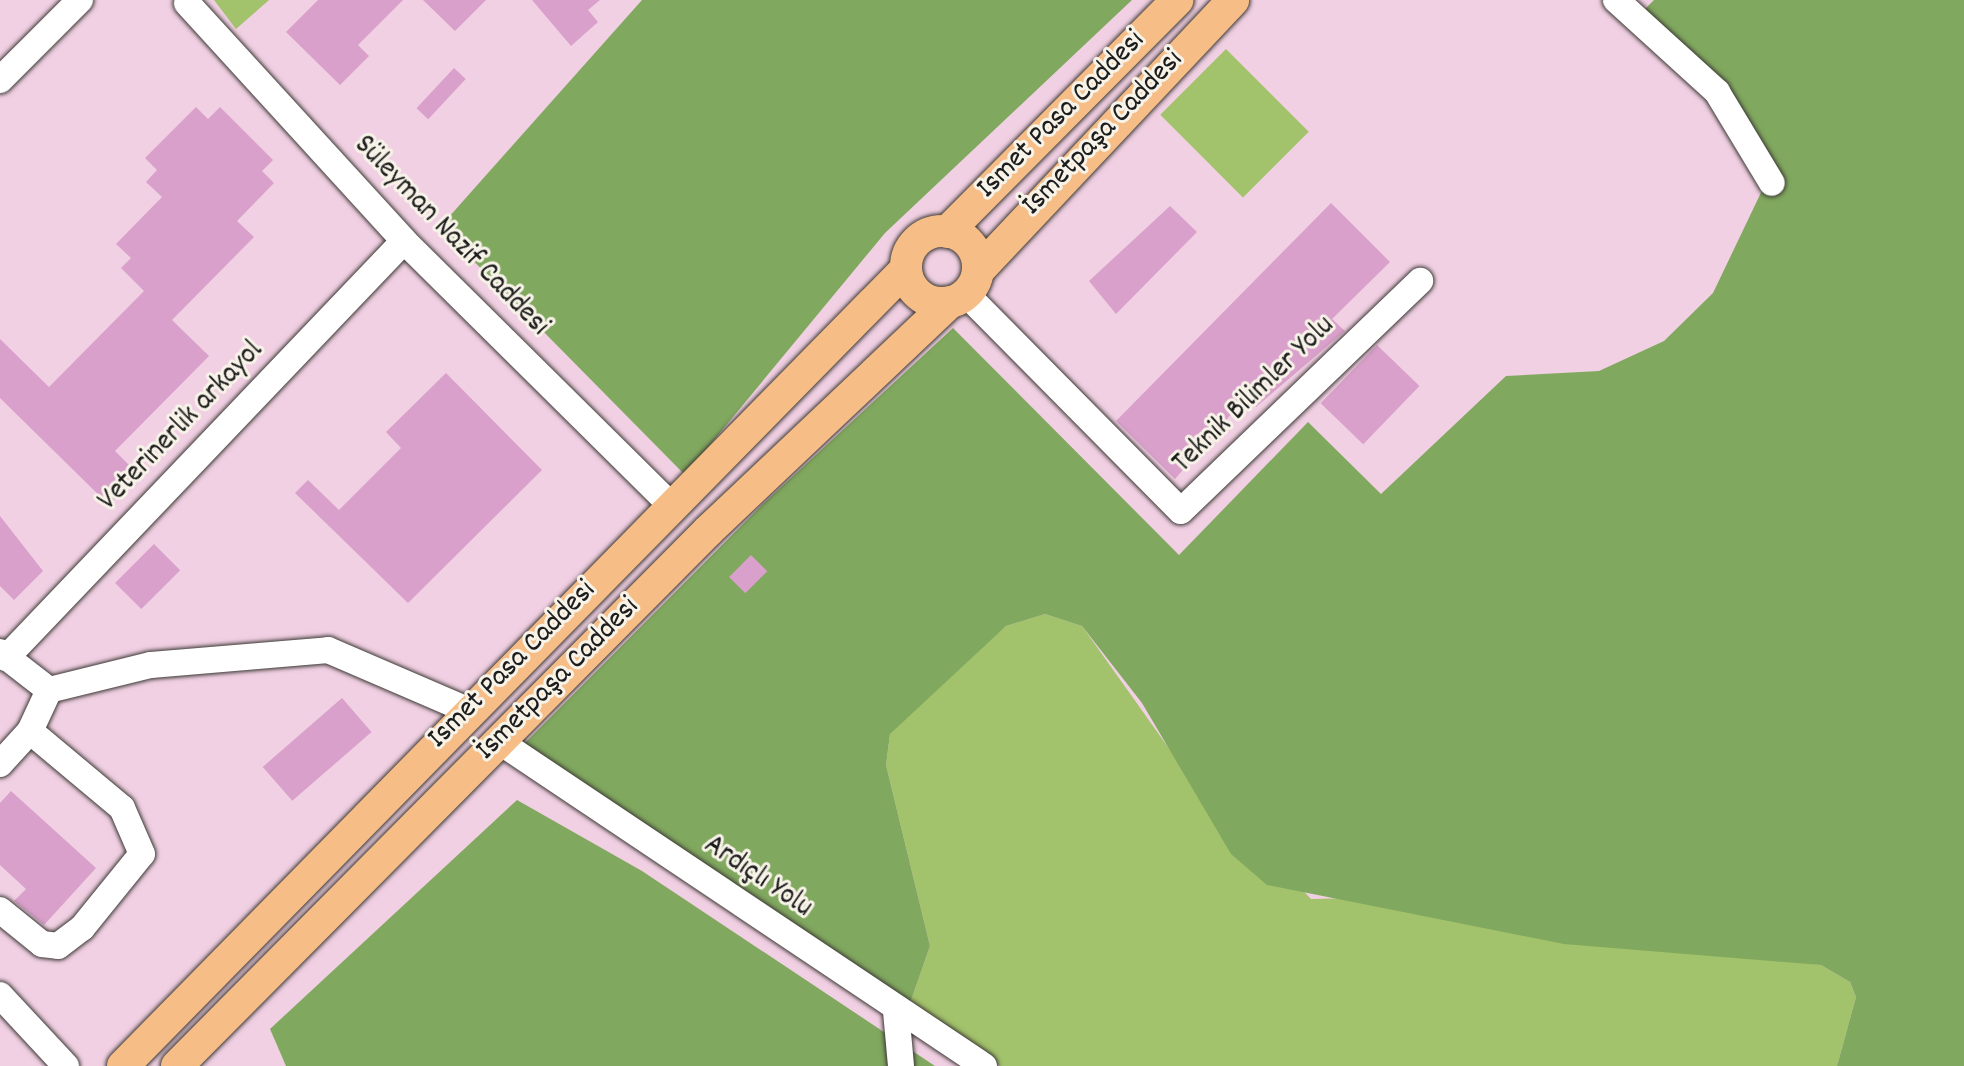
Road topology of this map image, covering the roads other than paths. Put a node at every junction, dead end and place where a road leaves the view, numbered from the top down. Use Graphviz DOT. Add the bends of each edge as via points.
graph roads {
  1 [pos="80,0"];
  2 [pos="1177,0"];
  3 [pos="1233,0"];
  4 [pos="1616,0"];
  5 [pos="184,1"];
  6 [pos="1,77"];
  7 [pos="1772,183"];
  8 [pos="947,232"];
  9 [pos="404,241"];
  10 [pos="906,269"];
  11 [pos="1420,281"];
  12 [pos="965,289"];
  13 [pos="674,508"];
  14 [pos="3,655"];
  15 [pos="49,690"];
  16 [pos="467,710"];
  17 [pos="30,731"];
  18 [pos="497,740"];
  19 [pos="0,764"];
  20 [pos="0,910"];
  21 [pos="0,995"];
  22 [pos="896,1011"];
  23 [pos="973,1064"];
  24 [pos="66,1066"];
  25 [pos="123,1066"];
  26 [pos="177,1066"];
  27 [pos="901,1066"];
  1 -- 6 [label="street"];
  2 -- 8 [label="main road, Ismet Pasa Caddesi"];
  3 -- 12 [label="main road, İsmetpaşa Caddesi"];
  4 -- 7 [label="street" via="1717,92"];
  5 -- 9 [label="street, Süleyman Nazif Caddesi"];
  8 -- 10 [label="main road" via="913,246"];
  8 -- 12 [label="main road" via="973,249"];
  9 -- 13 [label="street, Süleyman Nazif Caddesi"];
  9 -- 14 [label="street, Veterinerlik arkayol"];
  10 -- 12 [label="main road" via="925,299"];
  10 -- 13 [label="main road, Ismet Pasa Caddesi"];
  11 -- 12 [label="street, Teknik Bilimler Yolu" via="1181,511"];
  12 -- 18 [label="main road, İsmetpaşa Caddesi"];
  13 -- 16 [label="main road, Ismet Pasa Caddesi"];
  14 -- 15 [label="street"];
  15 -- 16 [label="street" via="151,665 328,650"];
  15 -- 17 [label="street"];
  16 -- 25 [label="main road, Ismet Pasa Caddesi"];
  17 -- 19 [label="street"];
  17 -- 20 [label="street" via="122,808 142,854 82,928 58,946 42,944"];
  18 -- 22 [label="street, Ardıçlı Yolu"];
  18 -- 26 [label="main road, İsmetpaşa Caddesi"];
  21 -- 24 [label="street"];
  22 -- 23 [label="street, Ardıçlı Yolu"];
  22 -- 27 [label="street"];
}
